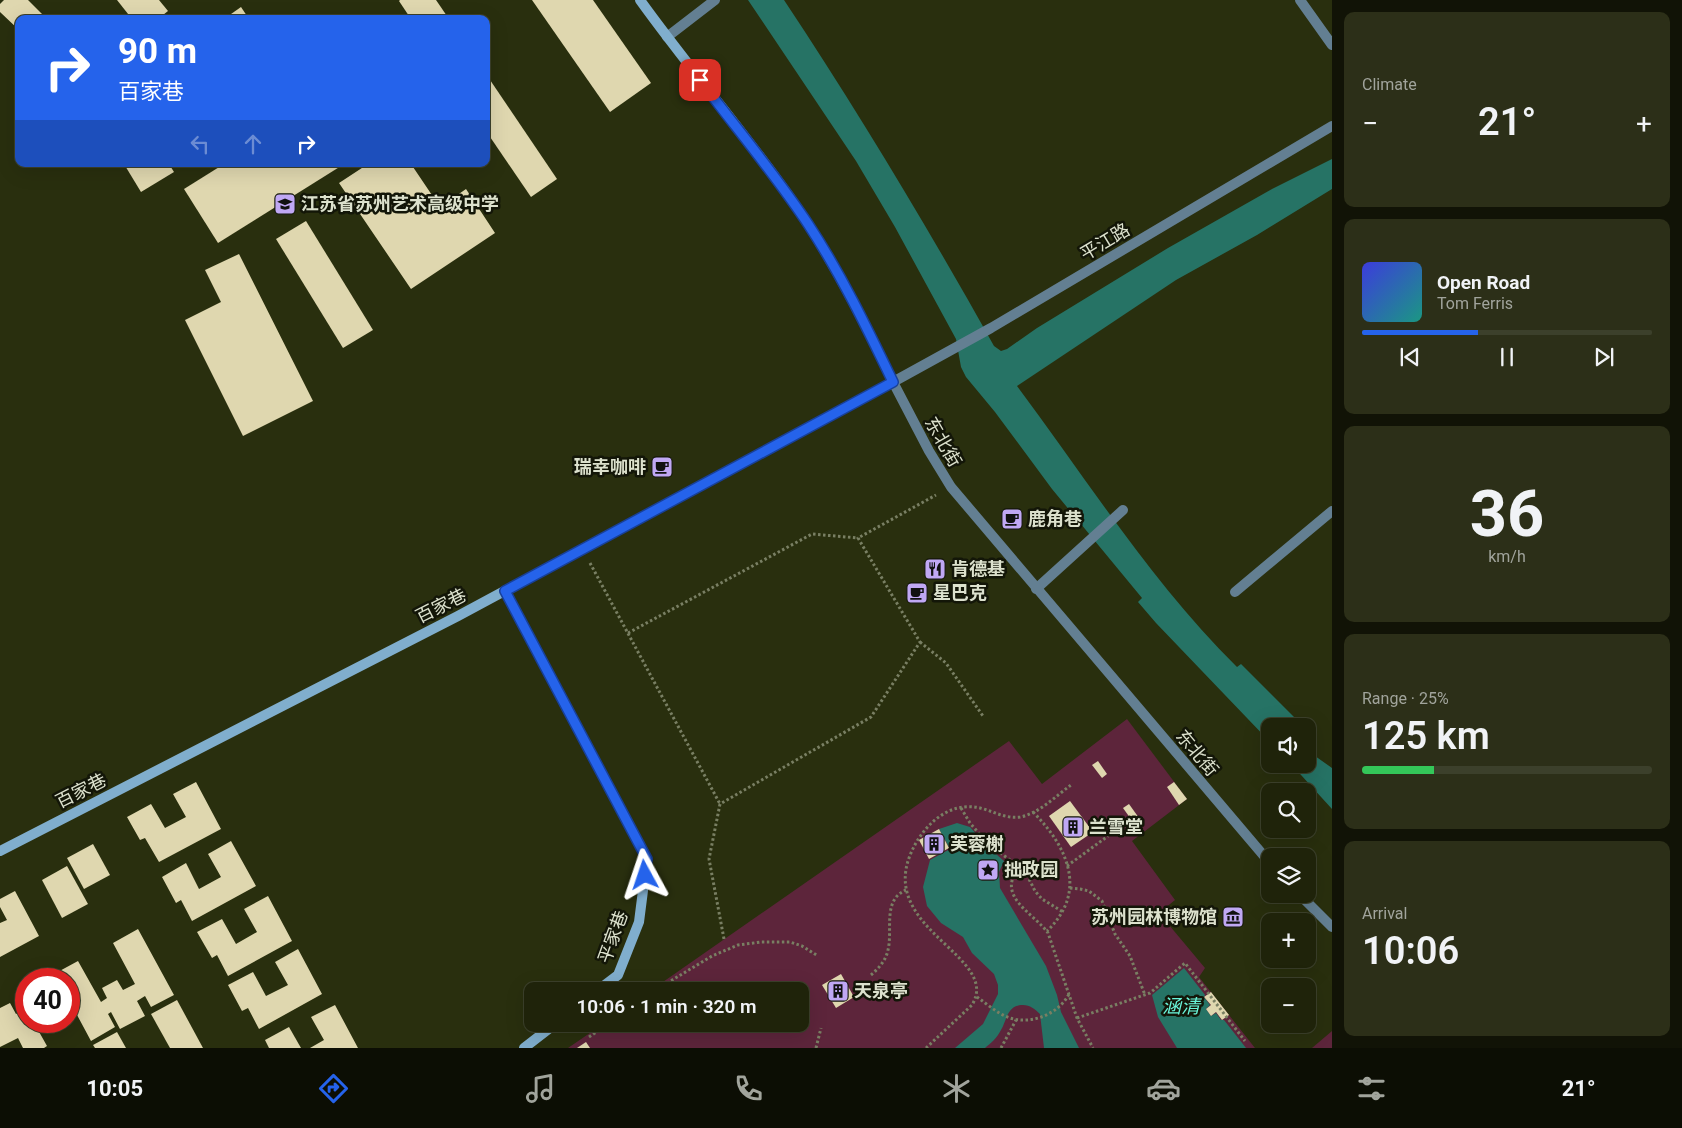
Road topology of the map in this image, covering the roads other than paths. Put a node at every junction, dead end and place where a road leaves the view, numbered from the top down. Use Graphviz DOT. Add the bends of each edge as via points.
graph roads {
  1 [pos="640,0"];
  2 [pos="715,0"];
  3 [pos="1300,0"];
  4 [pos="667,37"];
  5 [pos="1332,45"];
  6 [pos="1332,126"];
  7 [pos="893,382"];
  8 [pos="1123,510"];
  9 [pos="1332,511"];
  10 [pos="1036,589"];
  11 [pos="505,591"];
  12 [pos="1235,592"];
  13 [pos="0,851"];
  14 [pos="1261,852"];
  15 [pos="1308,903"];
  16 [pos="1332,927"];
  17 [pos="609,982"];
  18 [pos="545,1032"];
  19 [pos="524,1048"];
  1 -- 4 [label="street, 东北街"];
  2 -- 4 [label="street"];
  3 -- 5 [label="street"];
  4 -- 7 [label="street, 东北街" via="808,224 862,317"];
  6 -- 7 [label="street, 平江路" via="991,328"];
  7 -- 10 [label="street, 东北街" via="951,487"];
  7 -- 11 [label="street, 百家巷"];
  8 -- 10 [label="street"];
  9 -- 12 [label="street"];
  10 -- 14 [label="street, 东北街"];
  11 -- 13 [label="street, 百家巷"];
  11 -- 17 [label="street, 平家巷" via="647,859 639,922 618,975"];
  15 -- 16 [label="street"];
  18 -- 19 [label="street"];
}
